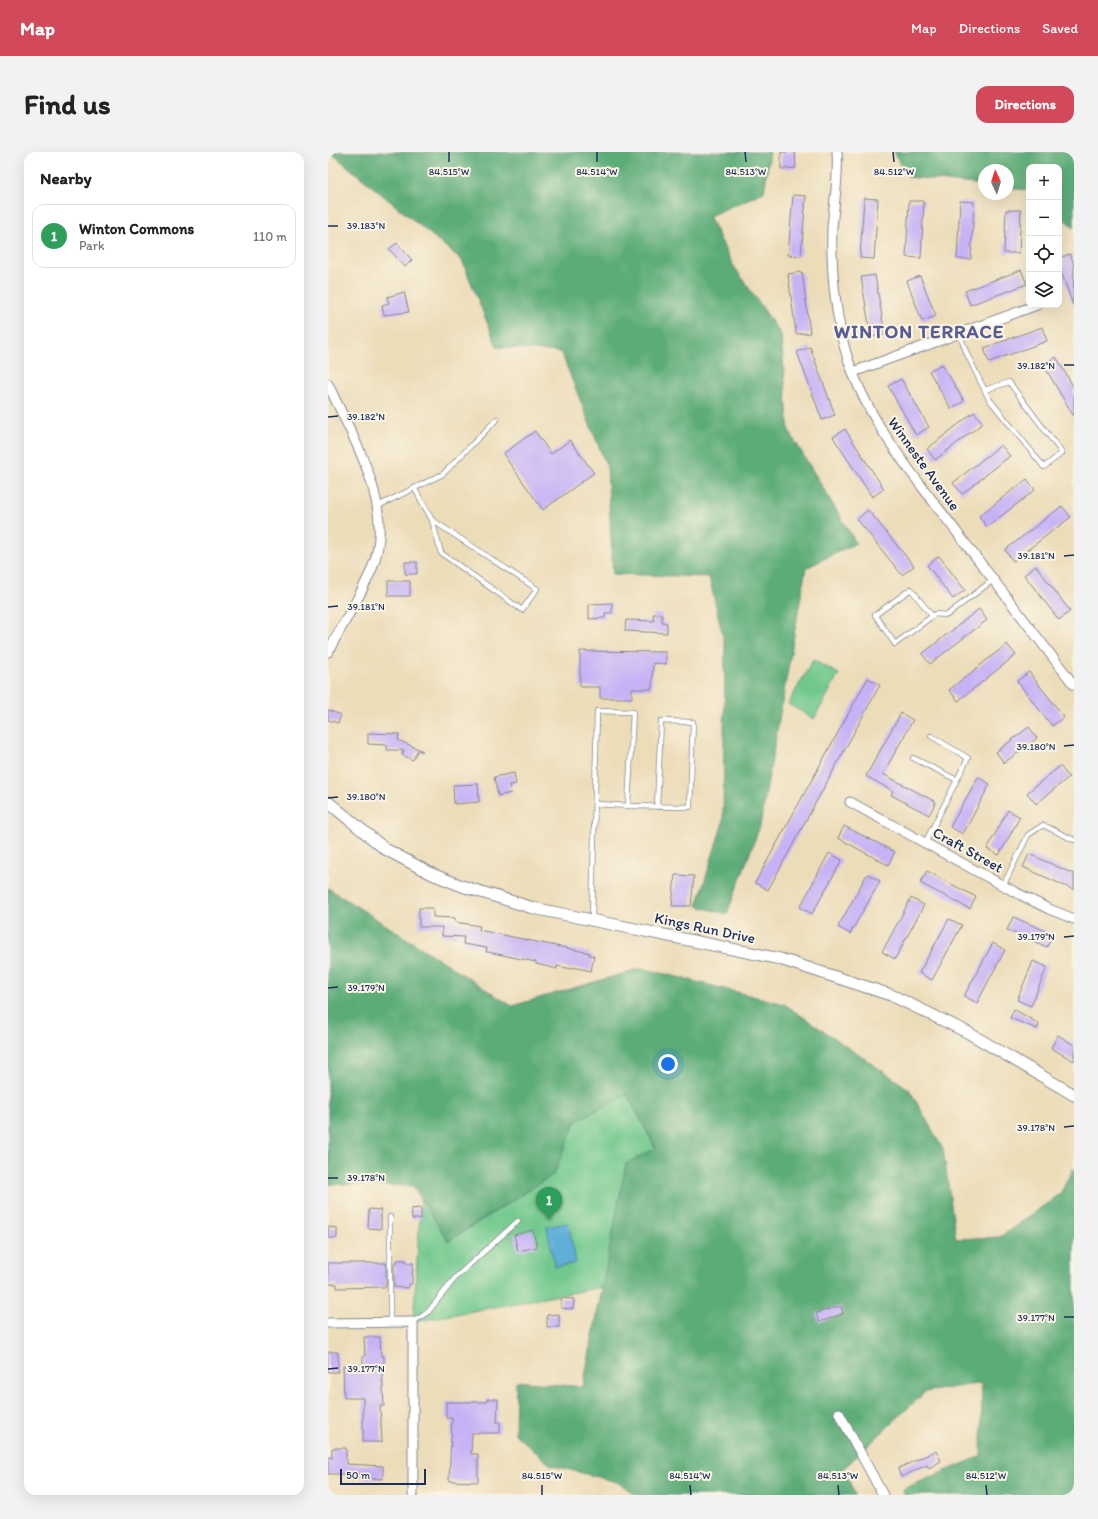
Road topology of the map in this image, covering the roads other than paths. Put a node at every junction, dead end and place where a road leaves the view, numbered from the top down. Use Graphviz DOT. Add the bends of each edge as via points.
graph roads {
  1 [pos="837,152"];
  2 [pos="1029,308"];
  3 [pos="959,333"];
  4 [pos="853,372"];
  5 [pos="328,384"];
  6 [pos="985,390"];
  7 [pos="497,419"];
  8 [pos="415,489"];
  9 [pos="378,506"];
  10 [pos="432,520"];
  11 [pos="993,580"];
  12 [pos="932,616"];
  13 [pos="328,652"];
  14 [pos="1074,685"];
  15 [pos="931,736"];
  16 [pos="913,758"];
  17 [pos="957,780"];
  18 [pos="328,802"];
  19 [pos="850,802"];
  20 [pos="596,804"];
  21 [pos="628,806"];
  22 [pos="657,807"];
  23 [pos="1074,840"];
  24 [pos="925,843"];
  25 [pos="1003,886"];
  26 [pos="1074,919"];
  27 [pos="592,920"];
  28 [pos="1074,1095"];
  29 [pos="390,1217"];
  30 [pos="518,1221"];
  31 [pos="390,1322"];
  32 [pos="413,1322"];
  33 [pos="328,1323"];
  34 [pos="839,1413"];
  35 [pos="413,1495"];
  36 [pos="883,1495"];
  1 -- 4 [label="street, Winneste Avenue" via="838,178 832,230 832,261 840,329"];
  2 -- 3 [label="street"];
  3 -- 4 [label="street"];
  3 -- 6 [label="lane"];
  4 -- 11 [label="street, Winneste Avenue" via="889,445"];
  5 -- 9 [label="street" via="371,479"];
  6 -- 6 [label="lane" via="989,399 1044,467 1062,453 1009,382"];
  7 -- 8 [label="lane" via="443,474"];
  8 -- 9 [label="lane"];
  8 -- 10 [label="lane"];
  9 -- 13 [label="street" via="379,538 371,570"];
  10 -- 10 [label="lane" via="537,589 522,610 441,553"];
  11 -- 12 [label="lane" via="947,615"];
  11 -- 14 [label="street, Winneste Avenue"];
  12 -- 12 [label="lane" via="895,644 875,615 912,589"];
  15 -- 17 [label="lane" via="968,758"];
  16 -- 17 [label="lane"];
  17 -- 24 [label="lane"];
  18 -- 27 [label="street, Kings Run Drive" via="385,849 432,874 497,898"];
  19 -- 24 [label="street, Craft Street"];
  20 -- 21 [label="lane"];
  20 -- 21 [label="lane" via="597,711 633,712"];
  20 -- 27 [label="lane"];
  21 -- 22 [label="lane"];
  22 -- 22 [label="lane" via="690,807 693,722 661,721"];
  23 -- 25 [label="lane" via="1043,824 1028,835"];
  24 -- 25 [label="street, Craft Street"];
  25 -- 26 [label="street, Craft Street"];
  27 -- 28 [label="street, Kings Run Drive" via="780,959 891,995 967,1032"];
  29 -- 31 [label="lane"];
  30 -- 32 [label="lane" via="456,1277 428,1312"];
  31 -- 32 [label="street"];
  31 -- 33 [label="street"];
  32 -- 35 [label="street"];
  34 -- 36 [label="street"];
}
